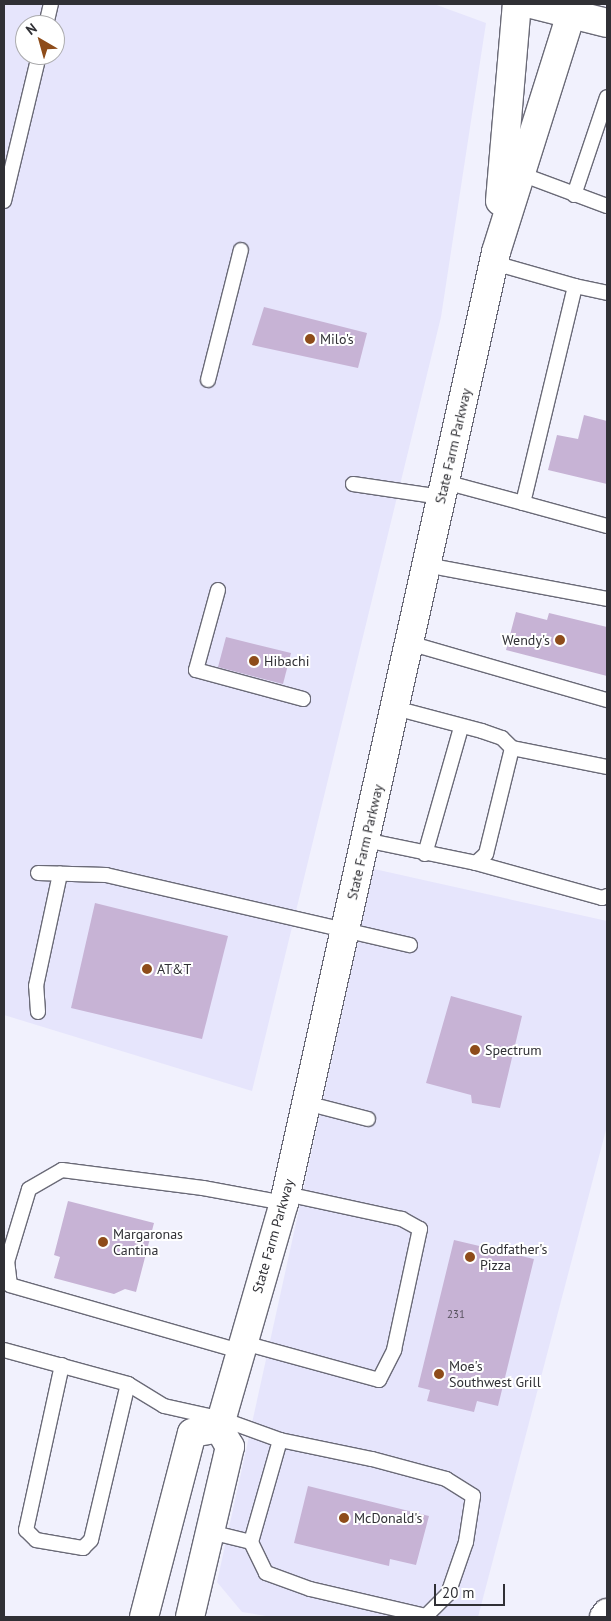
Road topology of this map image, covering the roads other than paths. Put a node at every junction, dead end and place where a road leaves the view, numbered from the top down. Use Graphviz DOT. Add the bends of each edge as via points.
graph roads {
  1 [pos="517,4"];
  2 [pos="531,4"];
  3 [pos="572,9"];
  4 [pos="607,22"];
  5 [pos="37,65"];
  6 [pos="607,97"];
  7 [pos="521,174"];
  8 [pos="574,195"];
  9 [pos="4,201"];
  10 [pos="607,206"];
  11 [pos="241,250"];
  12 [pos="495,257"];
  13 [pos="575,286"];
  14 [pos="607,294"];
  15 [pos="208,380"];
  16 [pos="353,484"];
  17 [pos="443,490"];
  18 [pos="523,503"];
  19 [pos="607,526"];
  20 [pos="426,565"];
  21 [pos="218,590"];
  22 [pos="607,599"];
  23 [pos="409,643"];
  24 [pos="303,699"];
  25 [pos="607,700"];
  26 [pos="395,708"];
  27 [pos="461,728"];
  28 [pos="512,748"];
  29 [pos="607,767"];
  30 [pos="365,840"];
  31 [pos="426,854"];
  32 [pos="476,863"];
  33 [pos="38,874"];
  34 [pos="60,874"];
  35 [pos="607,896"];
  36 [pos="345,929"];
  37 [pos="410,945"];
  38 [pos="38,1012"];
  39 [pos="306,1103"];
  40 [pos="368,1119"];
  41 [pos="285,1199"];
  42 [pos="243,1347"];
  43 [pos="4,1350"];
  44 [pos="62,1365"];
  45 [pos="128,1384"];
  46 [pos="221,1423"];
  47 [pos="280,1440"];
  48 [pos="210,1532"];
  49 [pos="251,1542"];
  50 [pos="607,1613"];
  51 [pos="144,1617"];
  52 [pos="190,1617"];
  53 [pos="604,1617"];
  1 -- 12 [label="street, State Farm Parkway"];
  2 -- 3 [label="street"];
  3 -- 4 [label="street"];
  3 -- 7 [label="street, State Farm Parkway"];
  5 -- 9 [label="lane"];
  6 -- 8 [label="lane"];
  7 -- 8 [label="lane"];
  7 -- 12 [label="street, State Farm Parkway"];
  8 -- 10 [label="lane"];
  11 -- 15 [label="lane"];
  12 -- 13 [label="lane"];
  12 -- 17 [label="street, State Farm Parkway"];
  13 -- 14 [label="lane"];
  13 -- 18 [label="lane"];
  16 -- 17 [label="lane"];
  17 -- 18 [label="lane"];
  17 -- 20 [label="street, State Farm Parkway"];
  18 -- 19 [label="lane"];
  20 -- 22 [label="lane"];
  20 -- 23 [label="street, State Farm Parkway"];
  21 -- 24 [label="lane" via="196,670"];
  23 -- 25 [label="lane"];
  23 -- 26 [label="street, State Farm Parkway"];
  26 -- 27 [label="lane"];
  26 -- 30 [label="street, State Farm Parkway"];
  27 -- 28 [label="lane" via="502,738"];
  27 -- 31 [label="lane"];
  28 -- 29 [label="lane"];
  28 -- 32 [label="lane" via="486,854"];
  30 -- 31 [label="lane"];
  30 -- 36 [label="street, State Farm Parkway"];
  31 -- 32 [label="lane"];
  32 -- 35 [label="lane" via="602,898"];
  33 -- 34 [label="lane"];
  34 -- 36 [label="lane" via="106,876"];
  34 -- 38 [label="lane" via="36,986"];
  36 -- 37 [label="lane"];
  36 -- 39 [label="street, State Farm Parkway"];
  39 -- 40 [label="lane"];
  39 -- 41 [label="street, State Farm Parkway"];
  41 -- 42 [label="street, State Farm Parkway"];
  41 -- 42 [label="lane" via="402,1219 420,1229 394,1350 379,1380"];
  41 -- 42 [label="lane" via="62,1170 29,1189 7,1262 10,1285"];
  42 -- 46 [label="street, State Farm Parkway"];
  43 -- 44 [label="lane"];
  44 -- 45 [label="lane"];
  44 -- 45 [label="lane" via="26,1530 36,1540 83,1548 91,1540"];
  45 -- 46 [label="lane" via="164,1406"];
  46 -- 47 [label="lane"];
  46 -- 48 [label="street" via="230,1447"];
  46 -- 51 [label="street" via="192,1433"];
  47 -- 49 [label="lane"];
  47 -- 49 [label="lane" via="372,1459 446,1479 474,1496 466,1542 448,1594 426,1616 310,1589 266,1573"];
  48 -- 49 [label="lane"];
  48 -- 52 [label="street"];
  50 -- 53 [label="street"];
}
